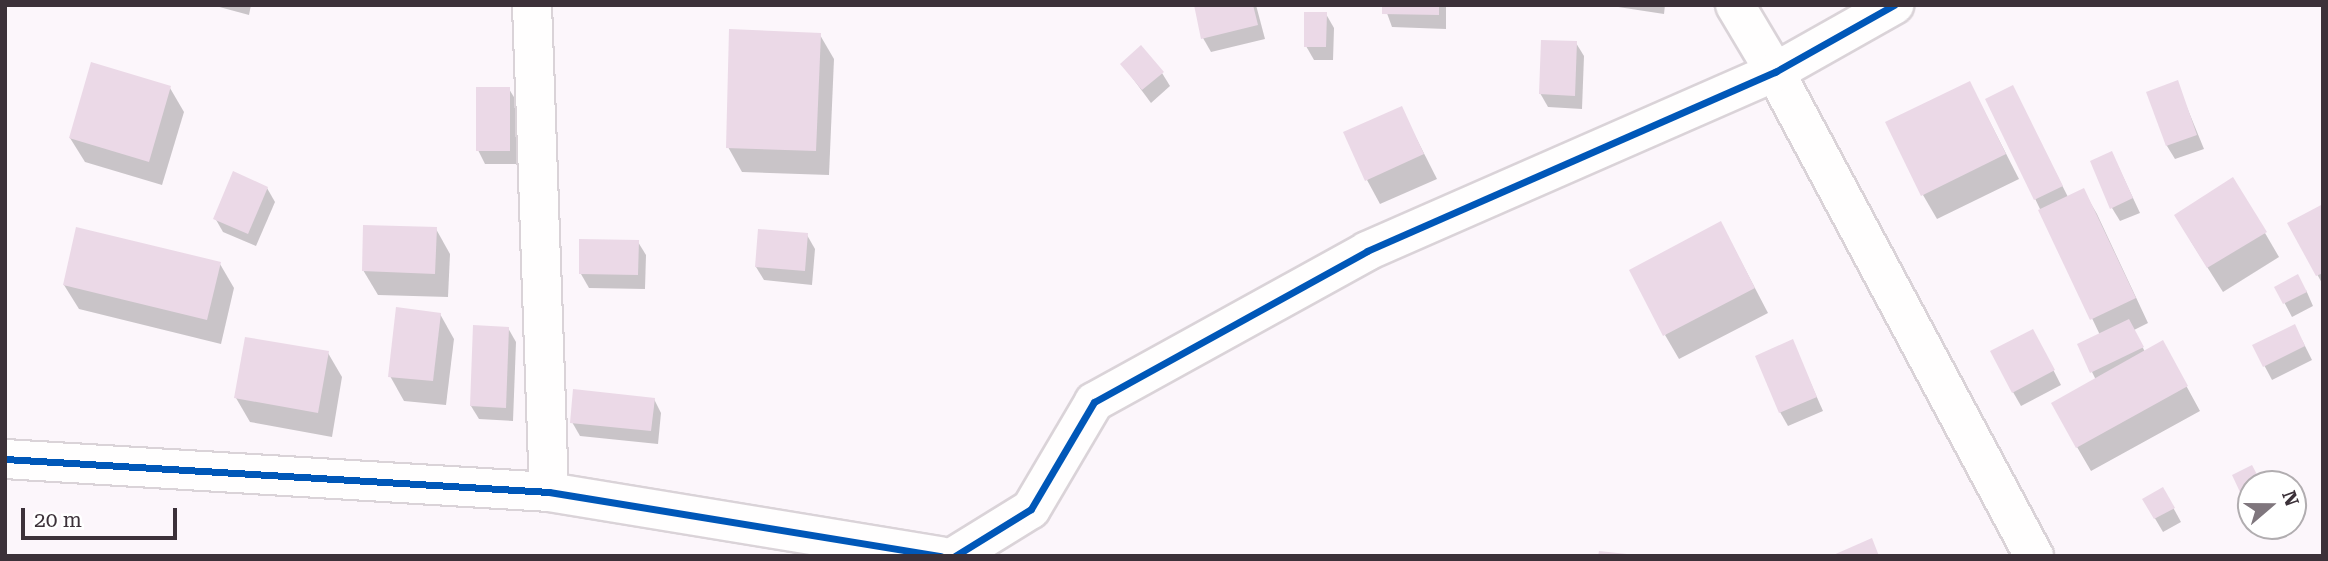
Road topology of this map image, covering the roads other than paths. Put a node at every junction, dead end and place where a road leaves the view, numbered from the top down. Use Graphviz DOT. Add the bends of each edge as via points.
graph roads {
  1 [pos="532,5"];
  2 [pos="1735,5"];
  3 [pos="1894,5"];
  4 [pos="1775,72"];
  5 [pos="5,460"];
  6 [pos="549,492"];
  7 [pos="941,556"];
  8 [pos="955,556"];
  9 [pos="2034,556"];
  1 -- 6 [label="street"];
  2 -- 4 [label="street"];
  3 -- 4 [label="street"];
  4 -- 8 [label="street" via="1367,251 1094,402 1031,509"];
  4 -- 9 [label="street"];
  5 -- 6 [label="street"];
  6 -- 7 [label="street"];
}
